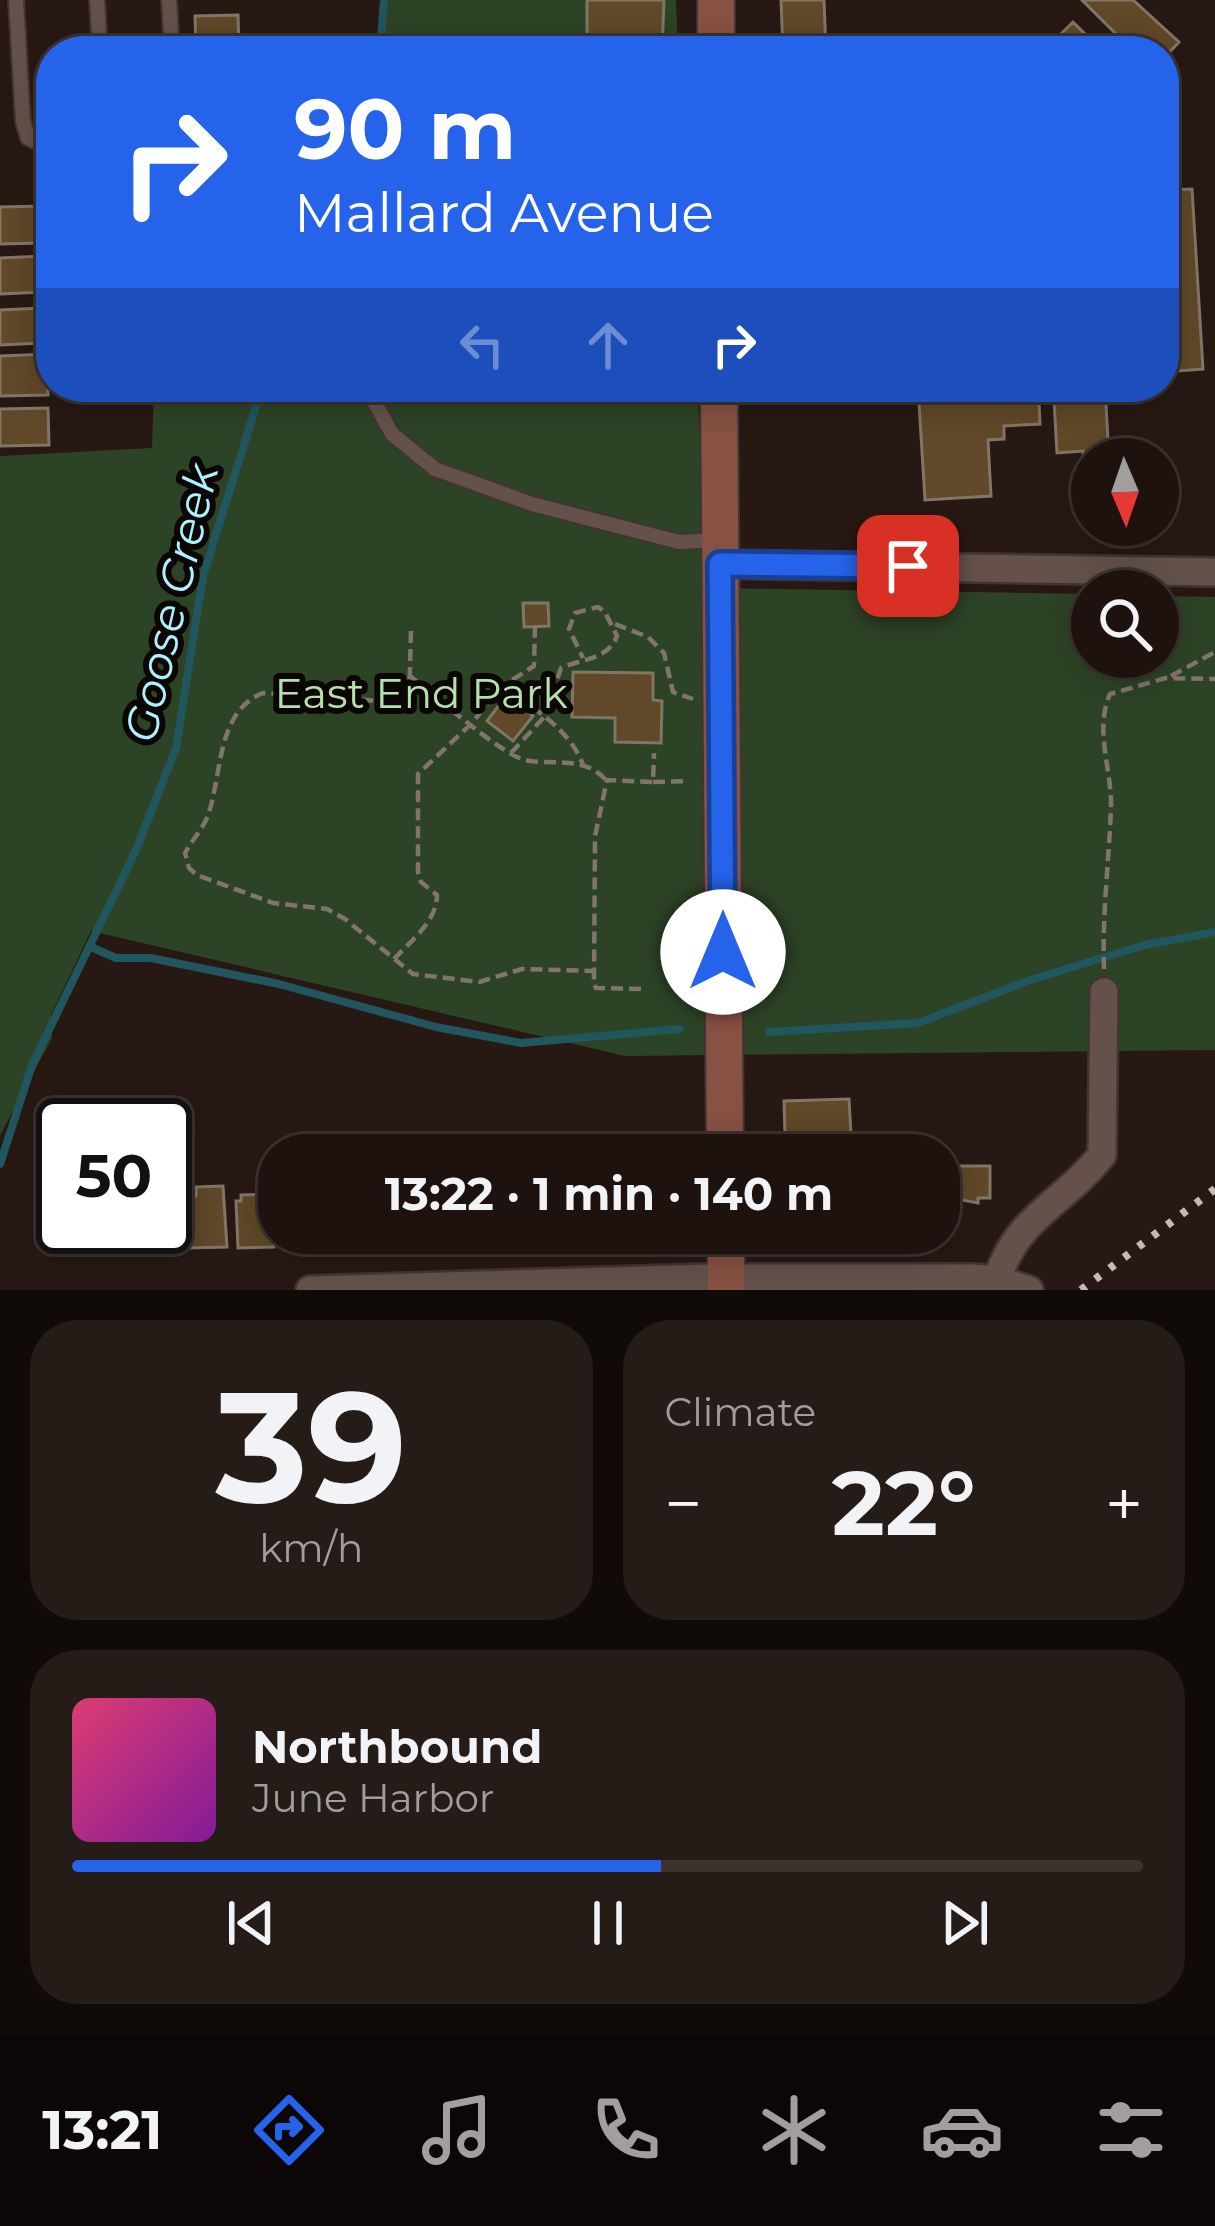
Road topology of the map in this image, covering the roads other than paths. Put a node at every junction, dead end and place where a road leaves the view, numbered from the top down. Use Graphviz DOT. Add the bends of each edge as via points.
graph roads {
  1 [pos="16,0"];
  2 [pos="97,0"];
  3 [pos="169,0"];
  4 [pos="716,0"];
  5 [pos="99,36"];
  6 [pos="171,36"];
  7 [pos="716,36"];
  8 [pos="36,142"];
  9 [pos="374,402"];
  10 [pos="719,402"];
  11 [pos="720,552"];
  12 [pos="1215,572"];
  13 [pos="1104,992"];
  14 [pos="725,1134"];
  15 [pos="997,1280"];
  16 [pos="726,1284"];
  17 [pos="359,1288"];
  18 [pos="310,1290"];
  19 [pos="1029,1290"];
  1 -- 8 [label="lane" via="23,121"];
  2 -- 5 [label="lane"];
  3 -- 6 [label="lane"];
  4 -- 7 [label="main road"];
  9 -- 11 [label="lane" via="392,434 435,469 532,504"];
  10 -- 11 [label="main road"];
  11 -- 12 [label="street"];
  11 -- 14 [label="main road"];
  13 -- 15 [label="street" via="1102,1155 1027,1223 1006,1249"];
  15 -- 16 [label="street"];
  15 -- 19 [label="street"];
  16 -- 17 [label="street"];
  17 -- 18 [label="street"];
}
